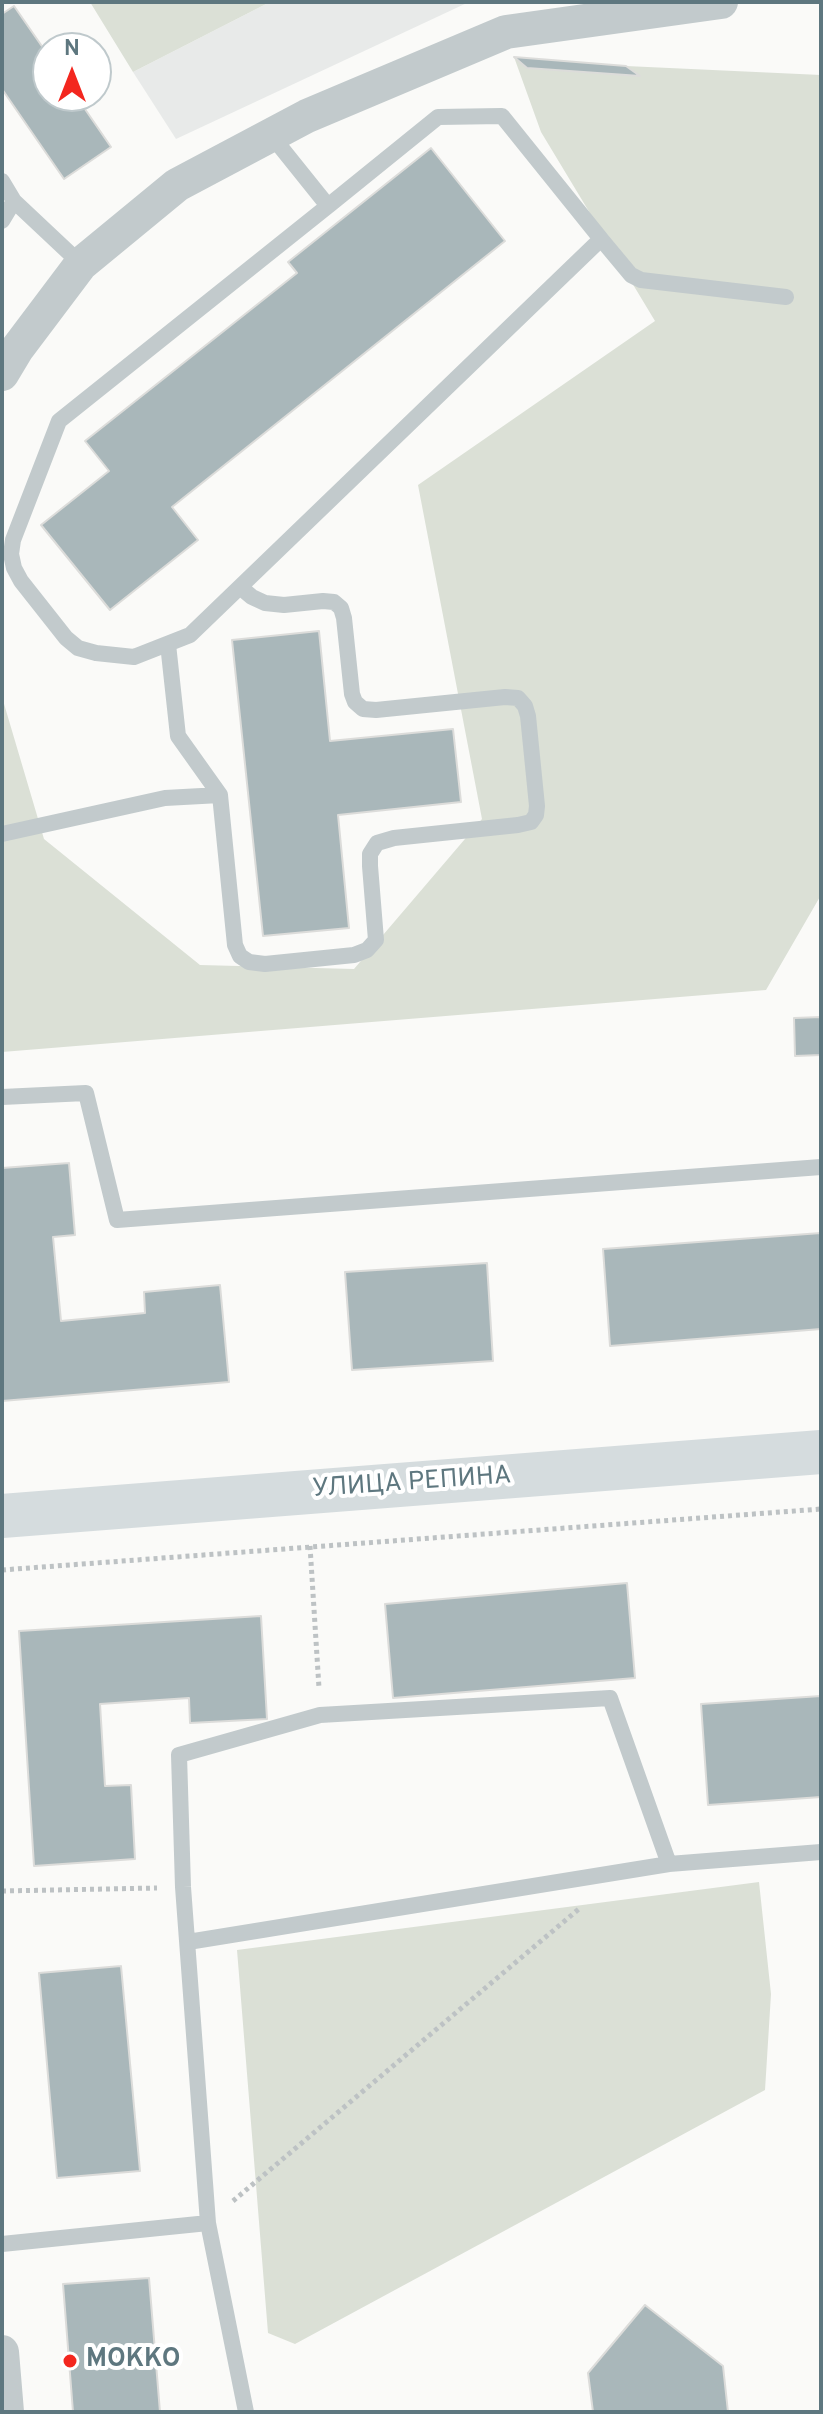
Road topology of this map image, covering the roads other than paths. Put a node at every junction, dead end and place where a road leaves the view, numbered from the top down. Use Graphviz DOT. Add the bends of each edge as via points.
graph roads {
  1 [pos="721,2"];
  2 [pos="663,6"];
  3 [pos="271,135"];
  4 [pos="2,181"];
  5 [pos="14,201"];
  6 [pos="328,206"];
  7 [pos="2,221"];
  8 [pos="601,239"];
  9 [pos="81,264"];
  10 [pos="786,297"];
  11 [pos="2,374"];
  12 [pos="240,587"];
  13 [pos="168,644"];
  14 [pos="220,795"];
  15 [pos="2,834"];
  16 [pos="2,1097"];
  17 [pos="821,1167"];
  18 [pos="821,1452"];
  19 [pos="2,1516"];
  20 [pos="821,1852"];
  21 [pos="669,1864"];
  22 [pos="188,1942"];
  23 [pos="208,2223"];
  24 [pos="2,2244"];
  25 [pos="2,2352"];
  26 [pos="7,2412"];
  27 [pos="246,2412"];
  1 -- 2 [label="street"];
  2 -- 3 [label="street" via="506,32"];
  3 -- 6 [label="lane"];
  3 -- 9 [label="street" via="177,185"];
  4 -- 5 [label="lane"];
  5 -- 7 [label="lane"];
  5 -- 9 [label="lane"];
  6 -- 8 [label="lane" via="438,117 502,116"];
  6 -- 13 [label="lane" via="59,421 13,540 11,554 21,581 78,648 134,657"];
  8 -- 10 [label="lane" via="641,280"];
  8 -- 12 [label="lane"];
  9 -- 11 [label="street"];
  12 -- 13 [label="lane" via="190,635"];
  12 -- 14 [label="lane" via="265,603 323,601 341,608 352,694 363,709 518,698 528,716 537,806 531,822 377,843 370,854 376,940 367,950 265,964 249,962 235,945"];
  13 -- 14 [label="lane" via="178,736"];
  14 -- 15 [label="lane" via="165,798"];
  16 -- 17 [label="lane" via="86,1093 117,1220"];
  18 -- 19 [label="main road, УЛИЦА РЕПИНА"];
  20 -- 21 [label="lane"];
  21 -- 22 [label="lane"];
  21 -- 22 [label="lane" via="610,1698 320,1715 179,1755"];
  22 -- 23 [label="lane"];
  23 -- 24 [label="lane"];
  23 -- 27 [label="lane"];
  25 -- 26 [label="street"];
}
